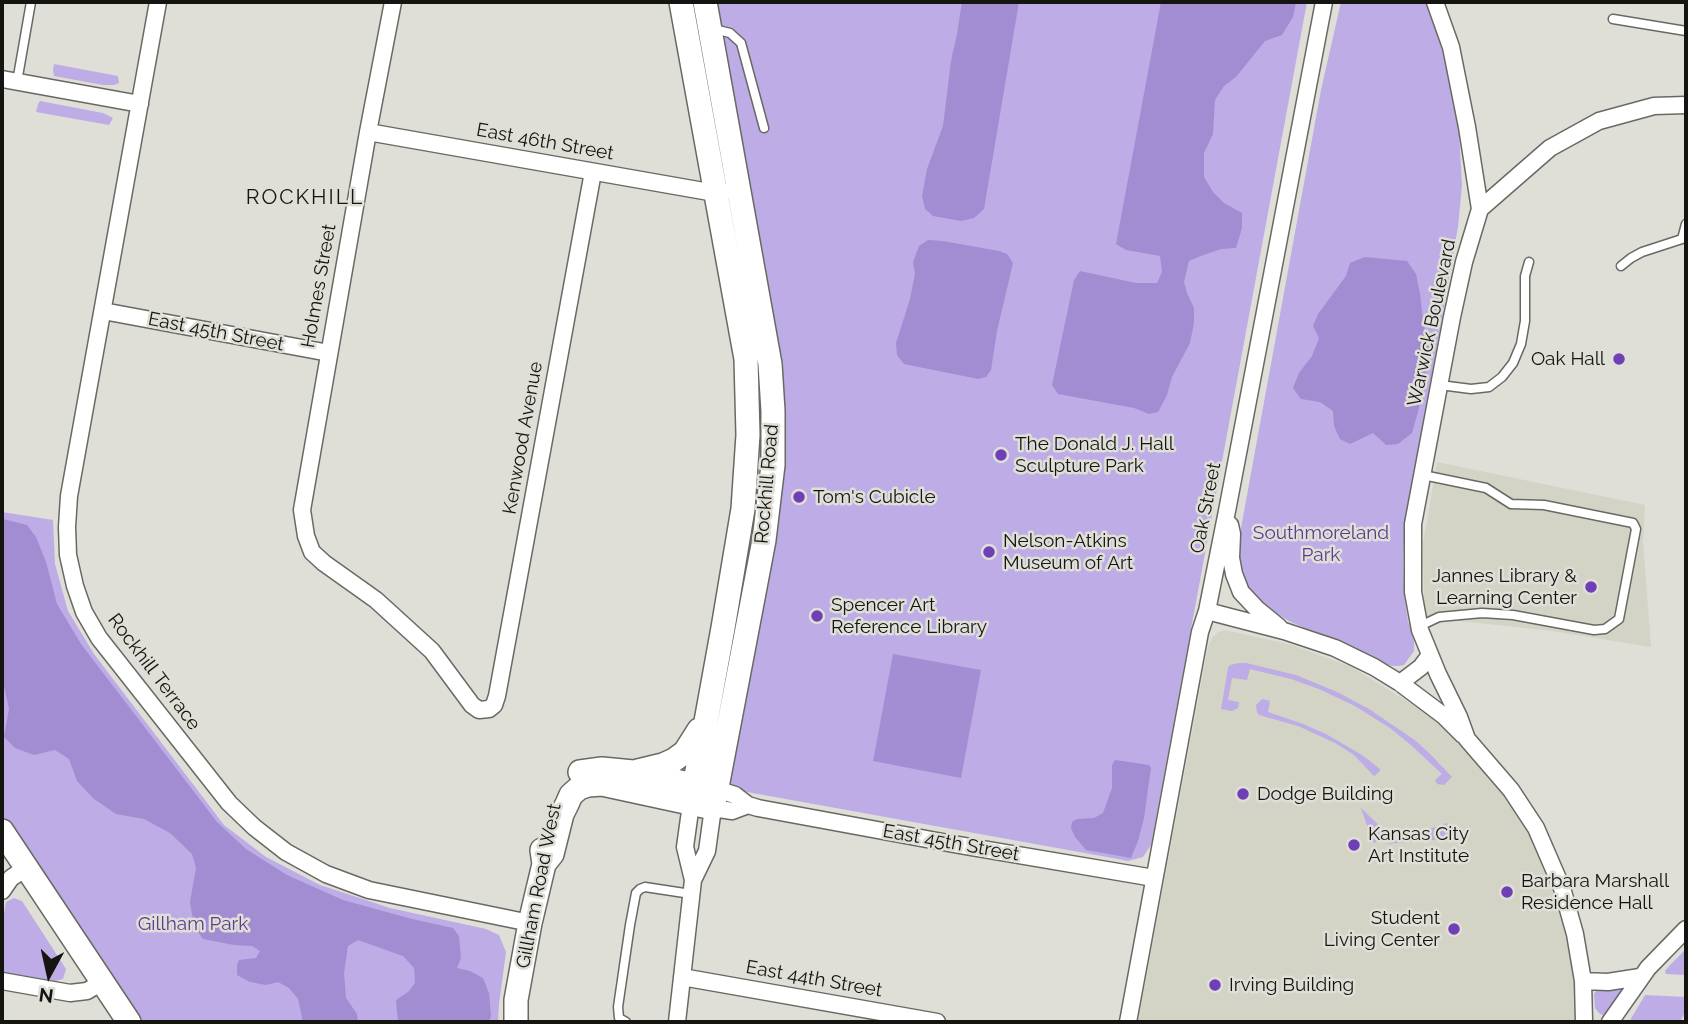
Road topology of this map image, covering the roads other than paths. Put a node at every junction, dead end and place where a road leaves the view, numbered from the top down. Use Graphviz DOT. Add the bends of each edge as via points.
graph roads {
  1 [pos="31,2"];
  2 [pos="158,2"];
  3 [pos="393,2"];
  4 [pos="681,2"];
  5 [pos="705,2"];
  6 [pos="1324,2"];
  7 [pos="1435,2"];
  8 [pos="1613,19"];
  9 [pos="710,27"];
  10 [pos="1686,31"];
  11 [pos="9,80"];
  12 [pos="140,104"];
  13 [pos="1686,105"];
  14 [pos="764,128"];
  15 [pos="368,132"];
  16 [pos="593,172"];
  17 [pos="739,189"];
  18 [pos="715,193"];
  19 [pos="1480,209"];
  20 [pos="1686,224"];
  21 [pos="1529,262"];
  22 [pos="1621,266"];
  23 [pos="103,311"];
  24 [pos="329,353"];
  25 [pos="1440,385"];
  26 [pos="1423,475"];
  27 [pos="1227,511"];
  28 [pos="306,536"];
  29 [pos="1207,611"];
  30 [pos="1420,626"];
  31 [pos="1284,631"];
  32 [pos="1430,655"];
  33 [pos="1400,683"];
  34 [pos="706,714"];
  35 [pos="1467,739"];
  36 [pos="634,772"];
  37 [pos="703,797"];
  38 [pos="2,831"];
  39 [pos="544,864"];
  40 [pos="26,868"];
  41 [pos="1154,878"];
  42 [pos="692,887"];
  43 [pos="2,891"];
  44 [pos="530,923"];
  45 [pos="1686,929"];
  46 [pos="682,977"];
  47 [pos="1640,977"];
  48 [pos="2,981"];
  49 [pos="1583,981"];
  50 [pos="102,982"];
  51 [pos="899,1019"];
  52 [pos="129,1022"];
  53 [pos="516,1022"];
  54 [pos="626,1022"];
  55 [pos="677,1022"];
  56 [pos="937,1022"];
  57 [pos="1128,1022"];
  58 [pos="1584,1022"];
  59 [pos="1610,1022"];
  1 -- 11 [label="lane"];
  2 -- 12 [label="street, Rockhill Terrace"];
  3 -- 15 [label="street, Holmes Street"];
  4 -- 18 [label="main road, Rockhill Road"];
  5 -- 9 [label="main road, Rockhill Road"];
  6 -- 27 [label="street, Oak Street"];
  7 -- 19 [label="street, Warwick Boulevard" via="1451,47"];
  8 -- 10 [label="lane"];
  9 -- 14 [label="lane" via="730,33 741,43"];
  9 -- 17 [label="main road, Rockhill Road"];
  11 -- 12 [label="street"];
  12 -- 23 [label="street, Rockhill Terrace"];
  13 -- 19 [label="street" via="1654,106 1599,121 1550,148"];
  15 -- 16 [label="street, East 46th Street"];
  15 -- 24 [label="street, Holmes Street"];
  16 -- 18 [label="street, East 46th Street"];
  16 -- 28 [label="street, Kenwood Avenue" via="494,705 479,710 472,705 432,651 376,600 324,563"];
  17 -- 18 [label="street, East 46th Street"];
  17 -- 37 [label="main road, Rockhill Road" via="770,364 773,465 764,540"];
  18 -- 34 [label="main road, Rockhill Road" via="746,359 748,435 743,509"];
  19 -- 25 [label="street, Warwick Boulevard" via="1464,262"];
  20 -- 22 [label="lane" via="1682,239 1643,252"];
  21 -- 25 [label="lane" via="1524,330 1514,363 1489,387"];
  23 -- 24 [label="street, East 45th Street"];
  23 -- 44 [label="street, Rockhill Terrace" via="67,527 75,586 99,638 229,803 286,852 369,890"];
  24 -- 28 [label="street, Holmes Street" via="302,510"];
  25 -- 26 [label="street, Warwick Boulevard"];
  26 -- 30 [label="street, Warwick Boulevard" via="1412,554"];
  26 -- 30 [label="lane" via="1486,488 1511,504 1544,505 1633,523 1636,529 1619,619 1605,629 1482,613 1439,617"];
  27 -- 29 [label="street, Oak Street"];
  27 -- 31 [label="street" via="1231,558 1241,592"];
  29 -- 31 [label="street"];
  29 -- 41 [label="street, Oak Street"];
  30 -- 32 [label="street, Warwick Boulevard"];
  31 -- 33 [label="street" via="1335,648"];
  32 -- 33 [label="street"];
  32 -- 35 [label="street, Warwick Boulevard"];
  33 -- 35 [label="street"];
  34 -- 36 [label="main road" via="685,752 663,765"];
  34 -- 37 [label="main road, Rockhill Road"];
  35 -- 49 [label="street, Warwick Boulevard" via="1511,790 1536,828 1562,888"];
  36 -- 37 [label="main road, East 45th Street"];
  36 -- 39 [label="main road, Gillham Road West" via="589,769 570,778 555,799 542,852"];
  37 -- 39 [label="main road, East 45th Street" via="602,784 579,788 562,814 552,854"];
  37 -- 41 [label="street, East 45th Street" via="735,795 748,806"];
  37 -- 42 [label="street, Rockhill Road" via="707,850"];
  37 -- 42 [label="street, Rockhill Road" via="685,847"];
  38 -- 40 [label="main road"];
  39 -- 44 [label="main road, Gillham Road West"];
  40 -- 43 [label="street"];
  40 -- 50 [label="main road"];
  41 -- 57 [label="street, Oak Street"];
  42 -- 46 [label="street, Rockhill Road"];
  42 -- 54 [label="lane" via="645,887 636,893 618,1007 619,1018"];
  44 -- 53 [label="main road, Gillham Road West"];
  45 -- 47 [label="street"];
  46 -- 51 [label="street, East 44th Street"];
  46 -- 55 [label="street, Rockhill Road"];
  47 -- 49 [label="street"];
  47 -- 59 [label="street"];
  48 -- 50 [label="street" via="70,993 87,991"];
  49 -- 58 [label="street, Warwick Boulevard"];
  50 -- 52 [label="main road"];
  51 -- 56 [label="street, East 44th Street"];
}
